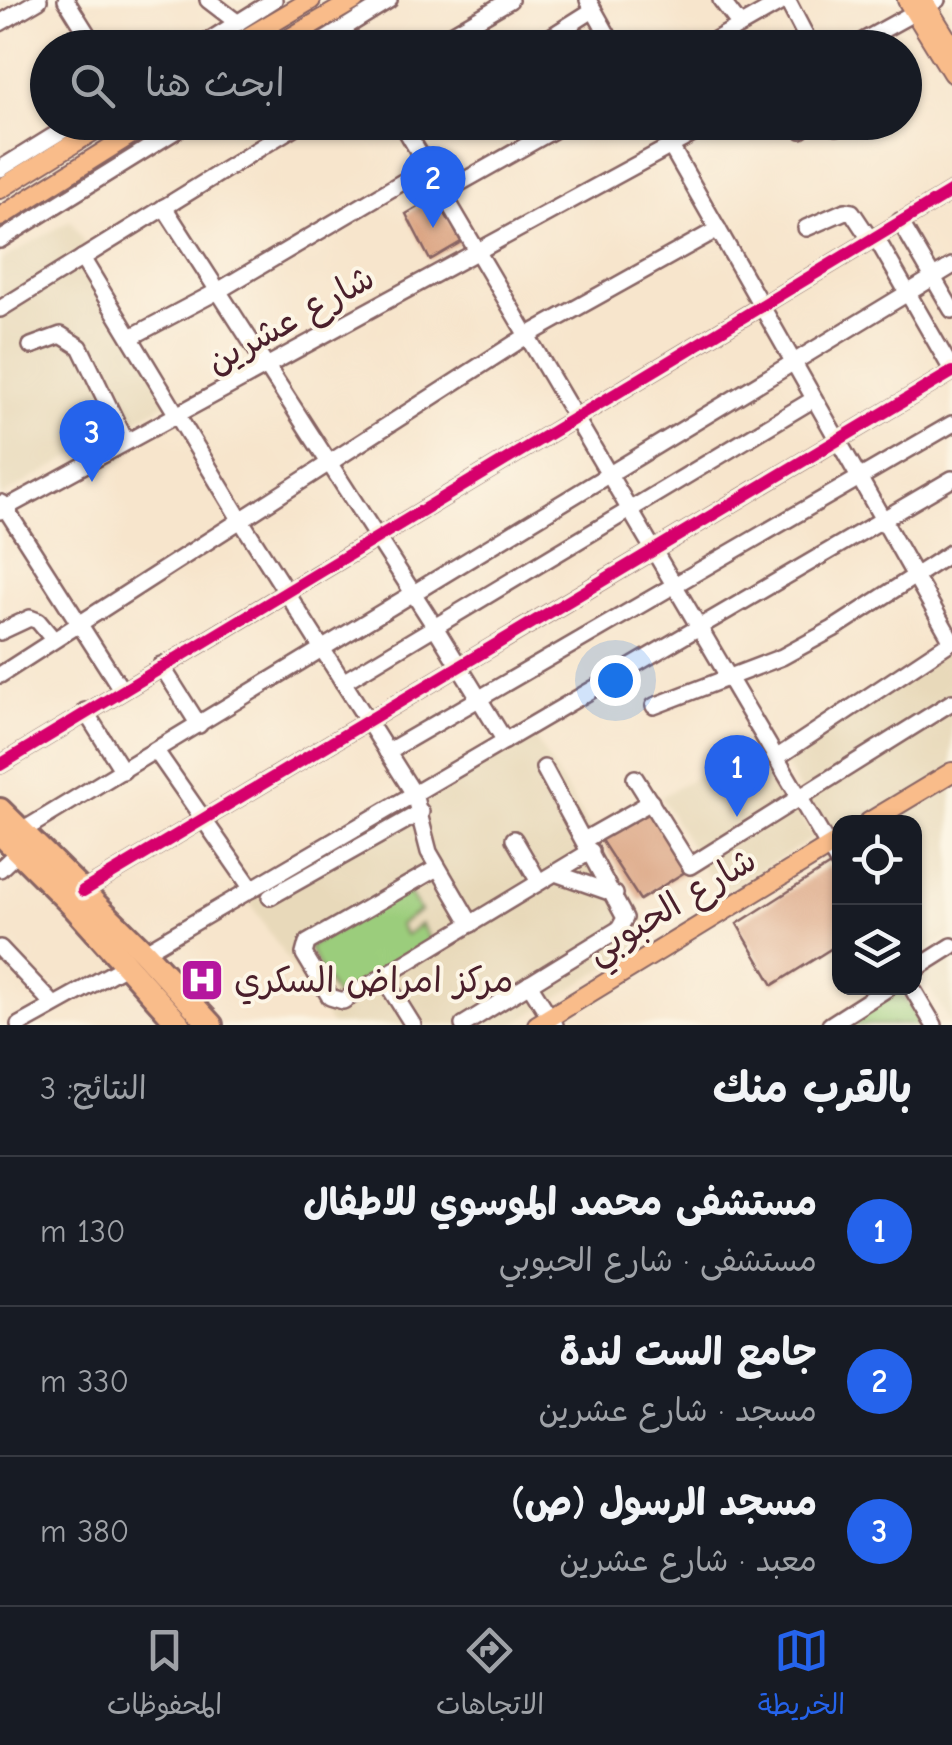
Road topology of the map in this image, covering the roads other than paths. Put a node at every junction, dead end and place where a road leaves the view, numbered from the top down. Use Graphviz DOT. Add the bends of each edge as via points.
graph roads {
  1 [pos="38,0"];
  2 [pos="66,0"];
  3 [pos="208,0"];
  4 [pos="274,0"];
  5 [pos="312,0"];
  6 [pos="356,0"];
  7 [pos="389,0"];
  8 [pos="510,0"];
  9 [pos="721,0"];
  10 [pos="786,0"];
  11 [pos="922,4"];
  12 [pos="590,5"];
  13 [pos="0,23"];
  14 [pos="238,23"];
  15 [pos="740,25"];
  16 [pos="85,30"];
  17 [pos="227,30"];
  18 [pos="236,30"];
  19 [pos="261,30"];
  20 [pos="304,30"];
  21 [pos="341,30"];
  22 [pos="459,30"];
  23 [pos="557,30"];
  24 [pos="604,30"];
  25 [pos="731,30"];
  26 [pos="802,30"];
  27 [pos="879,30"];
  28 [pos="950,54"];
  29 [pos="53,140"];
  30 [pos="76,140"];
  31 [pos="122,140"];
  32 [pos="161,140"];
  33 [pos="273,140"];
  34 [pos="414,140"];
  35 [pos="536,140"];
  36 [pos="667,140"];
  37 [pos="683,140"];
  38 [pos="671,147"];
  39 [pos="428,167"];
  40 [pos="2,181"];
  41 [pos="952,191"];
  42 [pos="444,192"];
  43 [pos="19,205"];
  44 [pos="164,208"];
  45 [pos="0,217"];
  46 [pos="900,221"];
  47 [pos="806,228"];
  48 [pos="718,229"];
  49 [pos="872,238"];
  50 [pos="0,240"];
  51 [pos="478,250"];
  52 [pos="82,258"];
  53 [pos="952,266"];
  54 [pos="933,277"];
  55 [pos="218,292"];
  56 [pos="907,292"];
  57 [pos="761,305"];
  58 [pos="0,308"];
  59 [pos="952,310"];
  60 [pos="528,335"];
  61 [pos="131,337"];
  62 [pos="31,346"];
  63 [pos="793,362"];
  64 [pos="266,366"];
  65 [pos="952,371"];
  66 [pos="814,399"];
  67 [pos="179,414"];
  68 [pos="576,416"];
  69 [pos="952,424"];
  70 [pos="838,440"];
  71 [pos="126,442"];
  72 [pos="329,462"];
  73 [pos="610,474"];
  74 [pos="859,478"];
  75 [pos="952,479"];
  76 [pos="2,506"];
  77 [pos="631,509"];
  78 [pos="240,519"];
  79 [pos="883,520"];
  80 [pos="376,536"];
  81 [pos="654,550"];
  82 [pos="952,552"];
  83 [pos="915,576"];
  84 [pos="674,585"];
  85 [pos="285,591"];
  86 [pos="414,594"];
  87 [pos="79,622"];
  88 [pos="435,626"];
  89 [pos="699,627"];
  90 [pos="0,632"];
  91 [pos="53,639"];
  92 [pos="952,641"];
  93 [pos="322,650"];
  94 [pos="160,666"];
  95 [pos="460,666"];
  96 [pos="0,675"];
  97 [pos="730,679"];
  98 [pos="343,682"];
  99 [pos="121,689"];
  100 [pos="479,698"];
  101 [pos="952,702"];
  102 [pos="654,706"];
  103 [pos="85,711"];
  104 [pos="368,722"];
  105 [pos="199,725"];
  106 [pos="505,741"];
  107 [pos="156,751"];
  108 [pos="387,752"];
  109 [pos="776,758"];
  110 [pos="0,765"];
  111 [pos="544,768"];
  112 [pos="123,771"];
  113 [pos="952,772"];
  114 [pos="635,778"];
  115 [pos="952,782"];
  116 [pos="414,794"];
  117 [pos="799,796"];
  118 [pos="650,802"];
  119 [pos="0,810"];
  120 [pos="421,812"];
  121 [pos="881,815"];
  122 [pos="898,815"];
  123 [pos="205,820"];
  124 [pos="14,838"];
  125 [pos="514,839"];
  126 [pos="587,846"];
  127 [pos="832,846"];
  128 [pos="832,854"];
  129 [pos="437,868"];
  130 [pos="0,870"];
  131 [pos="555,873"];
  132 [pos="539,882"];
  133 [pos="252,889"];
  134 [pos="83,891"];
  135 [pos="614,894"];
  136 [pos="270,898"];
  137 [pos="471,924"];
  138 [pos="952,946"];
  139 [pos="0,948"];
  140 [pos="135,958"];
  141 [pos="922,965"];
  142 [pos="383,977"];
  143 [pos="529,984"];
  144 [pos="877,995"];
  145 [pos="916,995"];
  146 [pos="54,1005"];
  147 [pos="550,1023"];
  148 [pos="464,1024"];
  149 [pos="20,1025"];
  150 [pos="180,1025"];
  151 [pos="211,1025"];
  152 [pos="413,1025"];
  153 [pos="830,1025"];
  154 [pos="934,1025"];
  1 -- 13 [label="street"];
  2 -- 16 [label="street"];
  3 -- 14 [label="street"];
  4 -- 14 [label="street"];
  5 -- 19 [label="main road"];
  6 -- 20 [label="main road"];
  7 -- 21 [label="street"];
  8 -- 22 [label="street"];
  9 -- 15 [label="street"];
  10 -- 15 [label="street"];
  10 -- 26 [label="street"];
  11 -- 27 [label="street"];
  11 -- 28 [label="main road"];
  12 -- 23 [label="street"];
  12 -- 24 [label="street"];
  14 -- 17 [label="street"];
  14 -- 18 [label="main road"];
  15 -- 25 [label="street"];
  29 -- 40 [label="street"];
  30 -- 40 [label="main road"];
  31 -- 43 [label="main road"];
  32 -- 50 [label="street"];
  33 -- 44 [label="street"];
  34 -- 39 [label="street"];
  35 -- 42 [label="street"];
  36 -- 38 [label="street"];
  37 -- 38 [label="street, شارع عشرين"];
  38 -- 48 [label="street"];
  38 -- 51 [label="street, شارع عشرين"];
  39 -- 42 [label="street"];
  39 -- 55 [label="street"];
  40 -- 43 [label="main road"];
  41 -- 46 [label="street"];
  42 -- 51 [label="street"];
  43 -- 45 [label="main road"];
  44 -- 52 [label="street"];
  44 -- 55 [label="street"];
  46 -- 49 [label="street"];
  46 -- 54 [label="street"];
  47 -- 49 [label="street" via="852,212"];
  48 -- 57 [label="street"];
  48 -- 60 [label="street"];
  49 -- 56 [label="street"];
  49 -- 57 [label="street"];
  51 -- 60 [label="street"];
  51 -- 64 [label="street, شارع عشرين"];
  52 -- 58 [label="street"];
  52 -- 61 [label="street"];
  53 -- 54 [label="street"];
  54 -- 56 [label="street"];
  54 -- 59 [label="street"];
  55 -- 61 [label="street"];
  55 -- 64 [label="street"];
  56 -- 63 [label="street"];
  56 -- 65 [label="street"];
  57 -- 63 [label="street"];
  57 -- 68 [label="street"];
  60 -- 68 [label="street"];
  60 -- 72 [label="street"];
  61 -- 67 [label="street"];
  62 -- 71 [label="street" via="61,335 80,347"];
  63 -- 66 [label="street"];
  63 -- 73 [label="street"];
  64 -- 67 [label="street, شارع عشرين"];
  64 -- 72 [label="street"];
  65 -- 70 [label="street"];
  66 -- 70 [label="street"];
  66 -- 77 [label="street"];
  67 -- 71 [label="street, شارع عشرين"];
  67 -- 78 [label="street"];
  68 -- 73 [label="street"];
  68 -- 80 [label="street"];
  69 -- 74 [label="street"];
  70 -- 74 [label="street"];
  70 -- 81 [label="street"];
  71 -- 76 [label="street, شارع عشرين"];
  72 -- 78 [label="street"];
  72 -- 80 [label="street"];
  73 -- 77 [label="street"];
  73 -- 86 [label="street"];
  74 -- 79 [label="street"];
  74 -- 84 [label="street"];
  75 -- 79 [label="street"];
  76 -- 87 [label="street"];
  77 -- 81 [label="street"];
  77 -- 88 [label="street"];
  78 -- 85 [label="street"];
  78 -- 87 [label="street"];
  79 -- 83 [label="street"];
  79 -- 89 [label="street"];
  80 -- 85 [label="street"];
  80 -- 86 [label="street"];
  81 -- 84 [label="street"];
  81 -- 95 [label="street"];
  82 -- 83 [label="street"];
  83 -- 92 [label="street"];
  83 -- 97 [label="street" via="833,629"];
  84 -- 89 [label="street"];
  84 -- 100 [label="street"];
  85 -- 93 [label="street"];
  85 -- 94 [label="street"];
  86 -- 88 [label="street"];
  86 -- 93 [label="street"];
  87 -- 91 [label="street"];
  87 -- 99 [label="street"];
  88 -- 95 [label="street"];
  88 -- 98 [label="street"];
  89 -- 97 [label="street"];
  89 -- 106 [label="street"];
  90 -- 91 [label="street" via="30,618"];
  91 -- 96 [label="street"];
  92 -- 109 [label="street"];
  93 -- 98 [label="street"];
  93 -- 105 [label="street"];
  94 -- 99 [label="street"];
  94 -- 105 [label="street"];
  95 -- 100 [label="street"];
  95 -- 104 [label="street"];
  97 -- 102 [label="street"];
  97 -- 109 [label="street"];
  98 -- 104 [label="street"];
  99 -- 103 [label="street"];
  100 -- 106 [label="street"];
  100 -- 108 [label="street"];
  101 -- 117 [label="street"];
  103 -- 110 [label="street"];
  103 -- 112 [label="street"];
  104 -- 108 [label="street"];
  104 -- 123 [label="street"];
  105 -- 107 [label="street"];
  106 -- 116 [label="street"];
  107 -- 112 [label="street"];
  107 -- 123 [label="street"];
  108 -- 116 [label="street"];
  109 -- 117 [label="street"];
  111 -- 126 [label="street"];
  112 -- 124 [label="street"];
  113 -- 121 [label="main road"];
  114 -- 118 [label="street"];
  115 -- 122 [label="main road"];
  116 -- 120 [label="street"];
  116 -- 133 [label="street"];
  117 -- 118 [label="street" via="690,866"];
  117 -- 127 [label="street"];
  118 -- 126 [label="street"];
  119 -- 124 [label="highway"];
  120 -- 129 [label="street"];
  120 -- 136 [label="street"];
  123 -- 133 [label="street"];
  123 -- 134 [label="street"];
  124 -- 130 [label="street"];
  124 -- 134 [label="highway"];
  124 -- 140 [label="highway"];
  125 -- 132 [label="street"];
  126 -- 131 [label="street"];
  126 -- 135 [label="street"];
  128 -- 147 [label="main road, شارع الحبوبي"];
  129 -- 137 [label="street"];
  129 -- 142 [label="street" via="312,937 304,948 339,1002"];
  131 -- 132 [label="street"];
  131 -- 135 [label="street"];
  132 -- 137 [label="street"];
  133 -- 140 [label="street"];
  134 -- 140 [label="highway"];
  135 -- 143 [label="street" via="625,913 619,929"];
  137 -- 142 [label="street"];
  138 -- 141 [label="street"];
  139 -- 146 [label="street"];
  140 -- 146 [label="street"];
  140 -- 150 [label="highway"];
  140 -- 151 [label="highway"];
  142 -- 152 [label="street"];
  143 -- 147 [label="street"];
  143 -- 148 [label="street"];
  144 -- 153 [label="street"];
  145 -- 154 [label="street"];
  146 -- 149 [label="street"];
}
